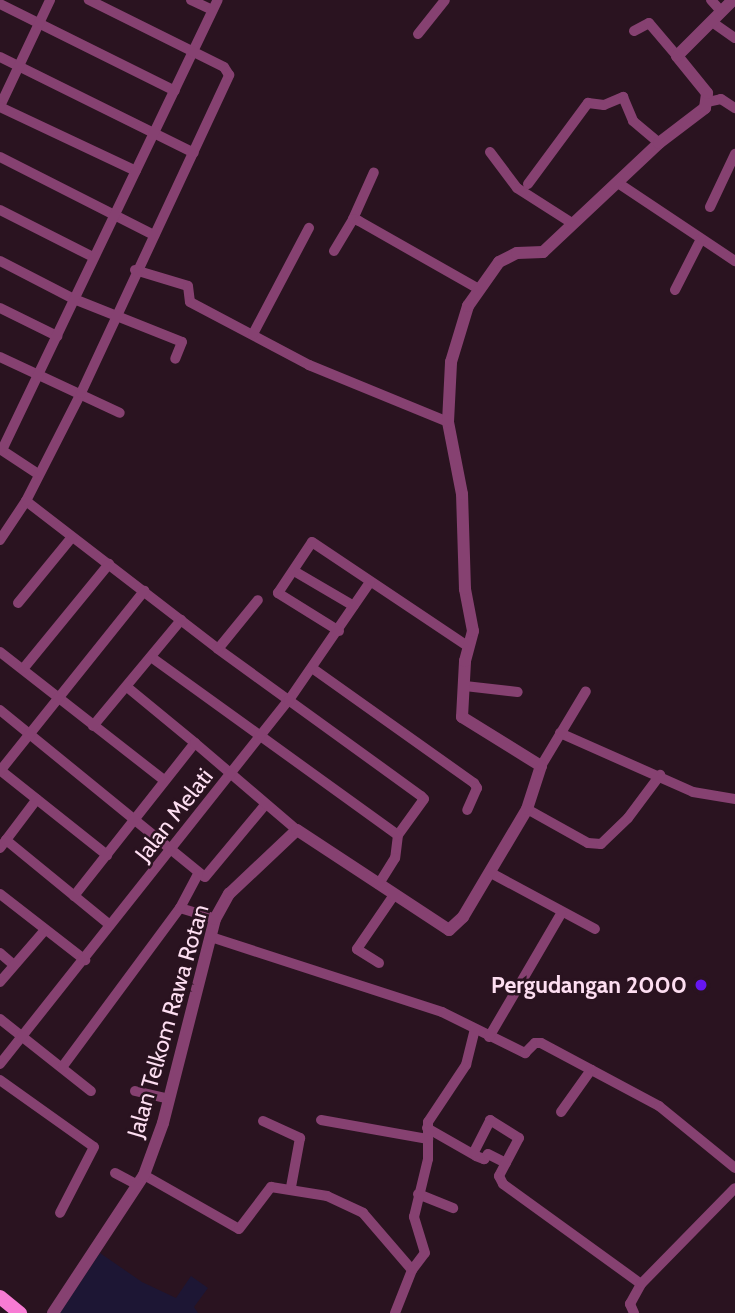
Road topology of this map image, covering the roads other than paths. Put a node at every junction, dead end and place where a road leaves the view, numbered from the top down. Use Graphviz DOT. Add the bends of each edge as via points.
graph roads {
  1 [pos="50,0"];
  2 [pos="89,0"];
  3 [pos="191,0"];
  4 [pos="218,0"];
  5 [pos="445,0"];
  6 [pos="710,0"];
  7 [pos="733,0"];
  8 [pos="0,4"];
  9 [pos="212,10"];
  10 [pos="721,11"];
  11 [pos="712,22"];
  12 [pos="39,24"];
  13 [pos="634,31"];
  14 [pos="418,34"];
  15 [pos="735,38"];
  16 [pos="193,51"];
  17 [pos="677,56"];
  18 [pos="0,57"];
  19 [pos="18,65"];
  20 [pos="175,91"];
  21 [pos="708,102"];
  22 [pos="0,107"];
  23 [pos="735,108"];
  24 [pos="153,133"];
  25 [pos="659,143"];
  26 [pos="490,152"];
  27 [pos="194,153"];
  28 [pos="735,153"];
  29 [pos="0,158"];
  30 [pos="136,171"];
  31 [pos="374,172"];
  32 [pos="618,183"];
  33 [pos="528,184"];
  34 [pos="709,207"];
  35 [pos="0,210"];
  36 [pos="113,215"];
  37 [pos="353,219"];
  38 [pos="572,223"];
  39 [pos="309,228"];
  40 [pos="154,235"];
  41 [pos="701,239"];
  42 [pos="334,251"];
  43 [pos="93,257"];
  44 [pos="0,261"];
  45 [pos="735,261"];
  46 [pos="135,270"];
  47 [pos="477,288"];
  48 [pos="675,290"];
  49 [pos="74,299"];
  50 [pos="0,308"];
  51 [pos="117,317"];
  52 [pos="253,334"];
  53 [pos="57,335"];
  54 [pos="0,357"];
  55 [pos="175,359"];
  56 [pos="39,375"];
  57 [pos="81,393"];
  58 [pos="120,413"];
  59 [pos="448,422"];
  60 [pos="1,449"];
  61 [pos="38,474"];
  62 [pos="26,502"];
  63 [pos="72,537"];
  64 [pos="0,540"];
  65 [pos="109,564"];
  66 [pos="294,571"];
  67 [pos="370,582"];
  68 [pos="144,592"];
  69 [pos="258,600"];
  70 [pos="18,603"];
  71 [pos="354,606"];
  72 [pos="181,620"];
  73 [pos="338,631"];
  74 [pos="468,647"];
  75 [pos="218,649"];
  76 [pos="0,652"];
  77 [pos="150,657"];
  78 [pos="312,668"];
  79 [pos="23,669"];
  80 [pos="465,686"];
  81 [pos="127,687"];
  82 [pos="586,691"];
  83 [pos="518,692"];
  84 [pos="60,698"];
  85 [pos="289,700"];
  86 [pos="0,710"];
  87 [pos="93,726"];
  88 [pos="560,733"];
  89 [pos="32,736"];
  90 [pos="260,737"];
  91 [pos="195,743"];
  92 [pos="541,766"];
  93 [pos="0,770"];
  94 [pos="230,775"];
  95 [pos="660,775"];
  96 [pos="164,780"];
  97 [pos="37,799"];
  98 [pos="735,799"];
  99 [pos="264,805"];
  100 [pos="527,809"];
  101 [pos="467,810"];
  102 [pos="134,820"];
  103 [pos="297,830"];
  104 [pos="398,835"];
  105 [pos="3,844"];
  106 [pos="171,850"];
  107 [pos="107,855"];
  108 [pos="491,873"];
  109 [pos="198,874"];
  110 [pos="379,884"];
  111 [pos="0,894"];
  112 [pos="74,895"];
  113 [pos="394,895"];
  114 [pos="180,908"];
  115 [pos="561,914"];
  116 [pos="215,919"];
  117 [pos="110,925"];
  118 [pos="595,929"];
  119 [pos="45,930"];
  120 [pos="211,937"];
  121 [pos="0,953"];
  122 [pos="85,960"];
  123 [pos="379,963"];
  124 [pos="14,965"];
  125 [pos="0,982"];
  126 [pos="0,1019"];
  127 [pos="475,1030"];
  128 [pos="22,1035"];
  129 [pos="489,1037"];
  130 [pos="0,1064"];
  131 [pos="63,1066"];
  132 [pos="591,1070"];
  133 [pos="0,1080"];
  134 [pos="91,1091"];
  135 [pos="135,1091"];
  136 [pos="169,1099"];
  137 [pos="561,1112"];
  138 [pos="321,1120"];
  139 [pos="263,1121"];
  140 [pos="428,1134"];
  141 [pos="474,1152"];
  142 [pos="506,1163"];
  143 [pos="735,1168"];
  144 [pos="115,1173"];
  145 [pos="141,1180"];
  146 [pos="291,1187"];
  147 [pos="735,1188"];
  148 [pos="418,1194"];
  149 [pos="453,1208"];
  150 [pos="60,1213"];
  151 [pos="412,1270"];
  152 [pos="642,1284"];
  153 [pos="0,1297"];
  154 [pos="20,1313"];
  155 [pos="53,1313"];
  156 [pos="395,1313"];
  157 [pos="634,1313"];
  1 -- 12 [label="street"];
  2 -- 16 [label="street"];
  3 -- 9 [label="street"];
  4 -- 9 [label="street"];
  5 -- 14 [label="street"];
  6 -- 10 [label="street"];
  7 -- 10 [label="street"];
  8 -- 12 [label="street"];
  9 -- 16 [label="street"];
  10 -- 11 [label="street"];
  11 -- 15 [label="street"];
  11 -- 17 [label="street"];
  12 -- 19 [label="street"];
  12 -- 20 [label="street"];
  13 -- 17 [label="street" via="649,23"];
  16 -- 20 [label="street"];
  16 -- 27 [label="street" via="224,67 229,75"];
  17 -- 21 [label="street" via="707,93"];
  18 -- 19 [label="street"];
  19 -- 22 [label="street"];
  19 -- 24 [label="street"];
  20 -- 24 [label="street"];
  21 -- 23 [label="street" via="721,99"];
  21 -- 25 [label="street"];
  22 -- 30 [label="street"];
  24 -- 27 [label="street"];
  24 -- 30 [label="street"];
  25 -- 32 [label="street"];
  25 -- 33 [label="street" via="633,121 623,97 604,105 587,103"];
  26 -- 38 [label="street" via="517,188"];
  27 -- 40 [label="street"];
  28 -- 34 [label="street"];
  29 -- 36 [label="street"];
  30 -- 36 [label="street"];
  31 -- 37 [label="street"];
  32 -- 38 [label="street"];
  32 -- 41 [label="street"];
  35 -- 43 [label="street"];
  36 -- 40 [label="street"];
  36 -- 43 [label="street"];
  37 -- 42 [label="street"];
  37 -- 47 [label="street"];
  38 -- 47 [label="street" via="543,252 517,253 499,262"];
  39 -- 52 [label="street"];
  40 -- 46 [label="street"];
  41 -- 45 [label="street"];
  41 -- 48 [label="street"];
  43 -- 49 [label="street"];
  44 -- 49 [label="street"];
  46 -- 51 [label="street"];
  46 -- 52 [label="street" via="188,286 190,302"];
  47 -- 59 [label="street" via="451,362"];
  49 -- 51 [label="street"];
  49 -- 53 [label="street"];
  50 -- 53 [label="street"];
  51 -- 55 [label="street" via="182,342"];
  51 -- 57 [label="street"];
  52 -- 59 [label="street" via="309,365"];
  53 -- 56 [label="street"];
  54 -- 56 [label="street"];
  56 -- 57 [label="street"];
  56 -- 60 [label="street"];
  57 -- 58 [label="street"];
  57 -- 61 [label="street"];
  59 -- 74 [label="street" via="462,494 465,589 473,631"];
  60 -- 61 [label="street"];
  61 -- 62 [label="street"];
  62 -- 63 [label="street"];
  62 -- 64 [label="street"];
  63 -- 65 [label="street"];
  63 -- 70 [label="street"];
  65 -- 68 [label="street"];
  65 -- 79 [label="street"];
  66 -- 67 [label="street" via="313,542"];
  66 -- 71 [label="street"];
  66 -- 73 [label="street" via="278,593"];
  67 -- 71 [label="street, Jalan Melati"];
  67 -- 74 [label="street"];
  68 -- 72 [label="street"];
  68 -- 84 [label="street"];
  69 -- 75 [label="street"];
  71 -- 73 [label="street, Jalan Melati"];
  72 -- 75 [label="street"];
  72 -- 77 [label="street"];
  73 -- 78 [label="street, Jalan Melati"];
  74 -- 80 [label="street"];
  75 -- 85 [label="street"];
  76 -- 79 [label="street"];
  77 -- 81 [label="street"];
  77 -- 90 [label="street"];
  78 -- 85 [label="street, Jalan Melati"];
  78 -- 101 [label="street" via="476,785"];
  79 -- 84 [label="street"];
  80 -- 83 [label="street"];
  80 -- 92 [label="street" via="465,722"];
  81 -- 87 [label="street"];
  81 -- 91 [label="street"];
  82 -- 88 [label="street"];
  84 -- 87 [label="street"];
  84 -- 89 [label="street"];
  85 -- 90 [label="street, Jalan Melati"];
  85 -- 104 [label="street" via="424,799"];
  86 -- 89 [label="street"];
  87 -- 96 [label="street"];
  88 -- 92 [label="street"];
  88 -- 95 [label="street"];
  89 -- 93 [label="street"];
  89 -- 102 [label="street"];
  90 -- 94 [label="street, Jalan Melati"];
  90 -- 104 [label="street"];
  91 -- 94 [label="street"];
  91 -- 96 [label="street"];
  92 -- 100 [label="street"];
  93 -- 97 [label="street"];
  94 -- 99 [label="street"];
  94 -- 106 [label="street, Jalan Melati"];
  95 -- 98 [label="street" via="694,792"];
  95 -- 100 [label="street" via="621,827 601,844 588,843"];
  96 -- 102 [label="street"];
  97 -- 105 [label="street"];
  97 -- 107 [label="street"];
  99 -- 103 [label="street"];
  99 -- 109 [label="street" via="210,876"];
  100 -- 108 [label="street"];
  102 -- 106 [label="street"];
  102 -- 107 [label="street"];
  103 -- 110 [label="street"];
  103 -- 116 [label="street, Jalan Telkom Rawa Rotan" via="229,894"];
  104 -- 110 [label="street" via="398,849"];
  105 -- 112 [label="street"];
  106 -- 109 [label="street"];
  106 -- 117 [label="street, Jalan Melati"];
  107 -- 112 [label="street"];
  108 -- 113 [label="street" via="459,923 449,930"];
  108 -- 115 [label="street"];
  109 -- 114 [label="street"];
  110 -- 113 [label="street"];
  111 -- 119 [label="street"];
  112 -- 117 [label="street"];
  113 -- 123 [label="street" via="358,946"];
  114 -- 116 [label="street"];
  114 -- 131 [label="street"];
  115 -- 118 [label="street"];
  115 -- 129 [label="street"];
  116 -- 120 [label="street, Jalan Telkom Rawa Rotan"];
  117 -- 122 [label="street, Jalan Melati"];
  119 -- 122 [label="street"];
  119 -- 124 [label="street"];
  120 -- 127 [label="street" via="442,1012"];
  120 -- 136 [label="street, Jalan Telkom Rawa Rotan"];
  121 -- 124 [label="street"];
  122 -- 128 [label="street, Jalan Melati"];
  124 -- 125 [label="street"];
  126 -- 128 [label="street"];
  127 -- 129 [label="street"];
  127 -- 140 [label="street" via="466,1065 433,1111"];
  128 -- 130 [label="street, Jalan Melati"];
  128 -- 131 [label="street"];
  129 -- 132 [label="street" via="525,1054 537,1042"];
  131 -- 134 [label="street"];
  132 -- 137 [label="street"];
  132 -- 143 [label="street" via="659,1106"];
  133 -- 150 [label="street" via="94,1147"];
  135 -- 136 [label="street"];
  136 -- 145 [label="street, Jalan Telkom Rawa Rotan"];
  138 -- 140 [label="street"];
  139 -- 146 [label="street" via="300,1138"];
  140 -- 141 [label="street"];
  140 -- 148 [label="street" via="428,1159"];
  141 -- 142 [label="street"];
  141 -- 142 [label="street" via="490,1120 519,1138"];
  142 -- 152 [label="street" via="500,1180 512,1192"];
  144 -- 145 [label="street"];
  145 -- 146 [label="street" via="239,1229 268,1188"];
  145 -- 155 [label="street, Jalan Telkom Rawa Rotan"];
  146 -- 151 [label="street" via="363,1213"];
  147 -- 152 [label="street"];
  148 -- 149 [label="street"];
  148 -- 151 [label="street" via="414,1217 425,1250"];
  151 -- 156 [label="street"];
  152 -- 157 [label="street" via="631,1300"];
  153 -- 154 [label="main road"];
}
